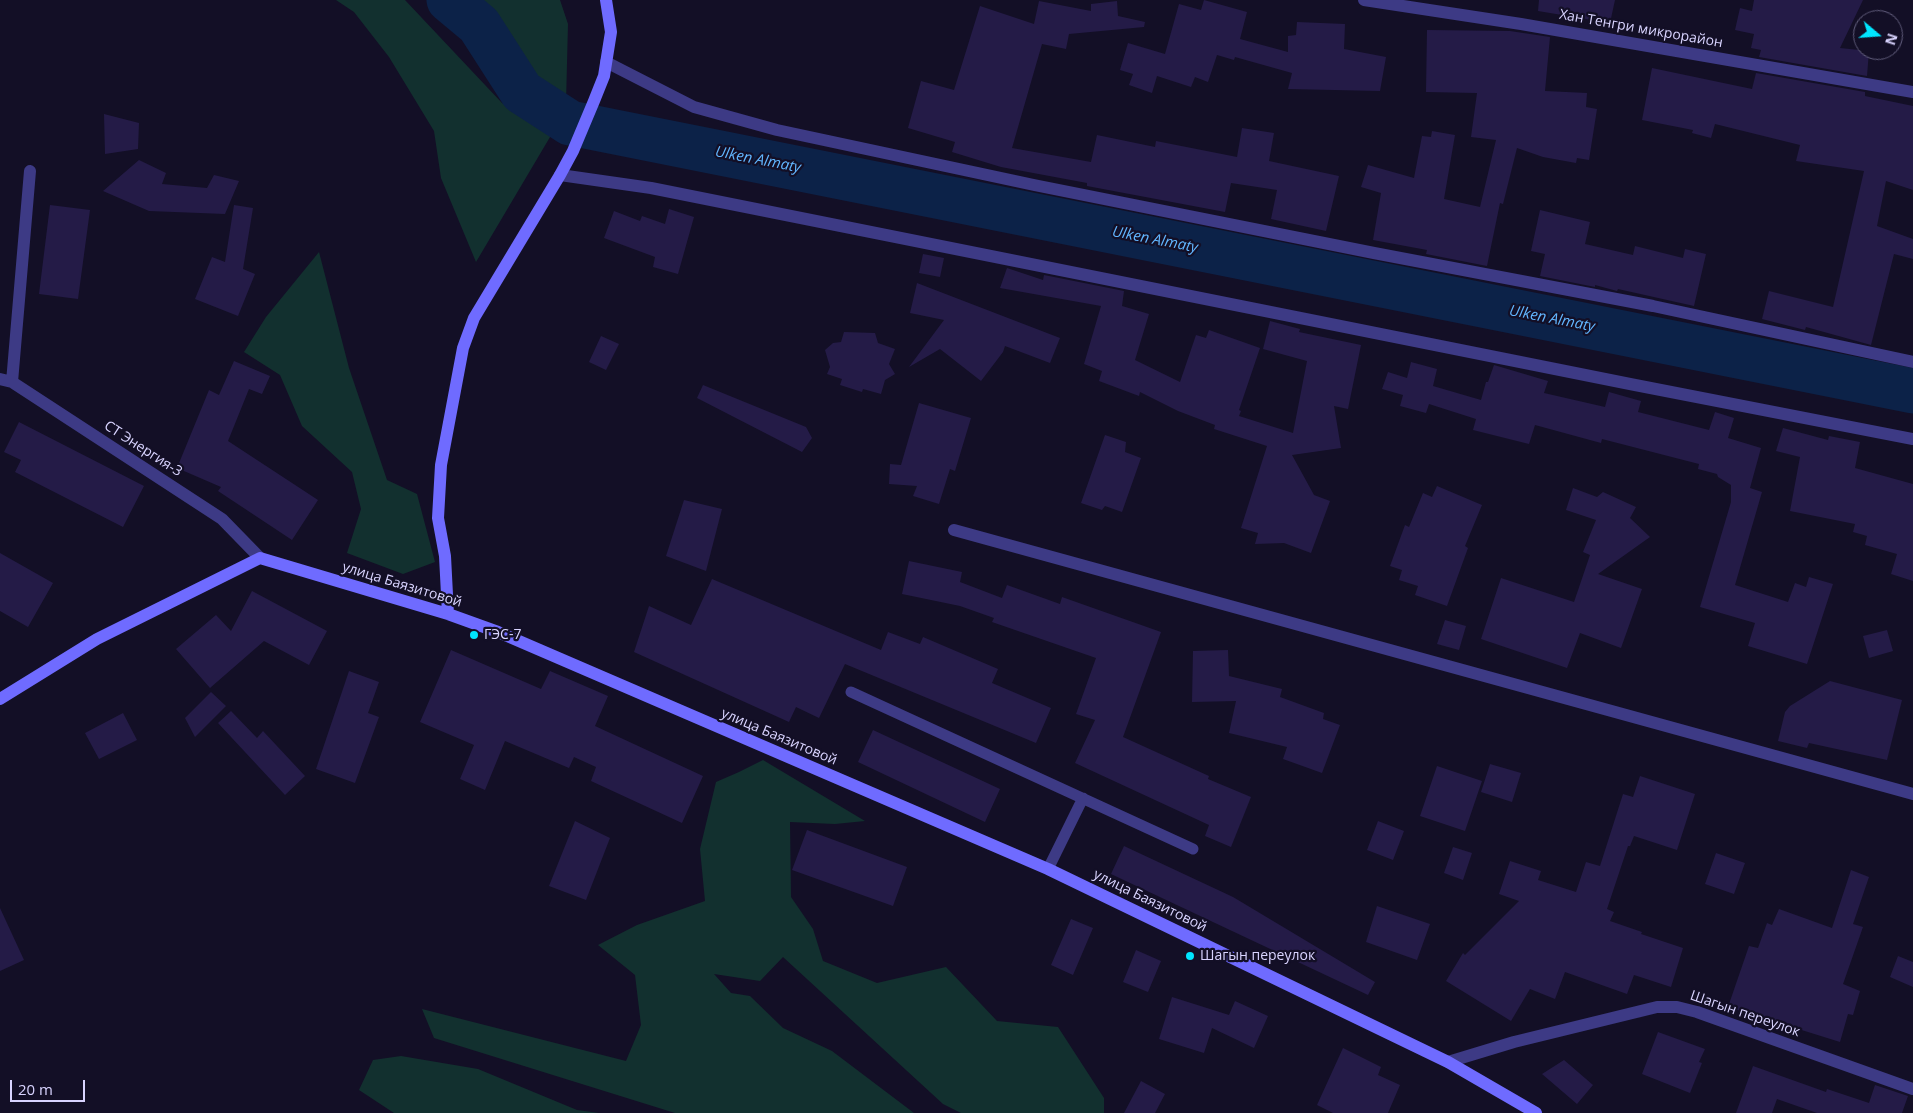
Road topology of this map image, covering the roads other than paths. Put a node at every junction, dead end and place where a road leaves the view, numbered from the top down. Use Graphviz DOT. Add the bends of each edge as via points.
graph roads {
  1 [pos="606,0"];
  2 [pos="1364,0"];
  3 [pos="606,62"];
  4 [pos="1913,92"];
  5 [pos="30,171"];
  6 [pos="560,175"];
  7 [pos="1913,362"];
  8 [pos="6,380"];
  9 [pos="1913,439"];
  10 [pos="954,530"];
  11 [pos="260,558"];
  12 [pos="448,614"];
  13 [pos="851,692"];
  14 [pos="0,699"];
  15 [pos="1913,794"];
  16 [pos="1083,798"];
  17 [pos="1193,849"];
  18 [pos="1048,869"];
  19 [pos="1448,1062"];
  20 [pos="1913,1089"];
  21 [pos="1536,1113"];
  1 -- 3 [label="street" via="611,32"];
  2 -- 4 [label="street, Хан Тенгри микрорайон"];
  3 -- 6 [label="street" via="594,101"];
  3 -- 7 [label="street" via="694,107 777,130"];
  5 -- 8 [label="street"];
  6 -- 9 [label="street" via="651,188"];
  6 -- 12 [label="street" via="474,318 463,348 441,474 438,518 445,556"];
  8 -- 11 [label="street, СТ Энергия-3" via="222,518"];
  10 -- 15 [label="street"];
  11 -- 12 [label="street, улица Баязитовой"];
  11 -- 14 [label="street" via="97,639"];
  12 -- 18 [label="street, улица Баязитовой" via="507,636"];
  13 -- 16 [label="lane"];
  16 -- 17 [label="lane"];
  16 -- 18 [label="lane"];
  18 -- 19 [label="street, улица Баязитовой"];
  19 -- 20 [label="street, Шагын переулок" via="1647,1009 1677,1007"];
  19 -- 21 [label="street, улица Баязитовой"];
}
